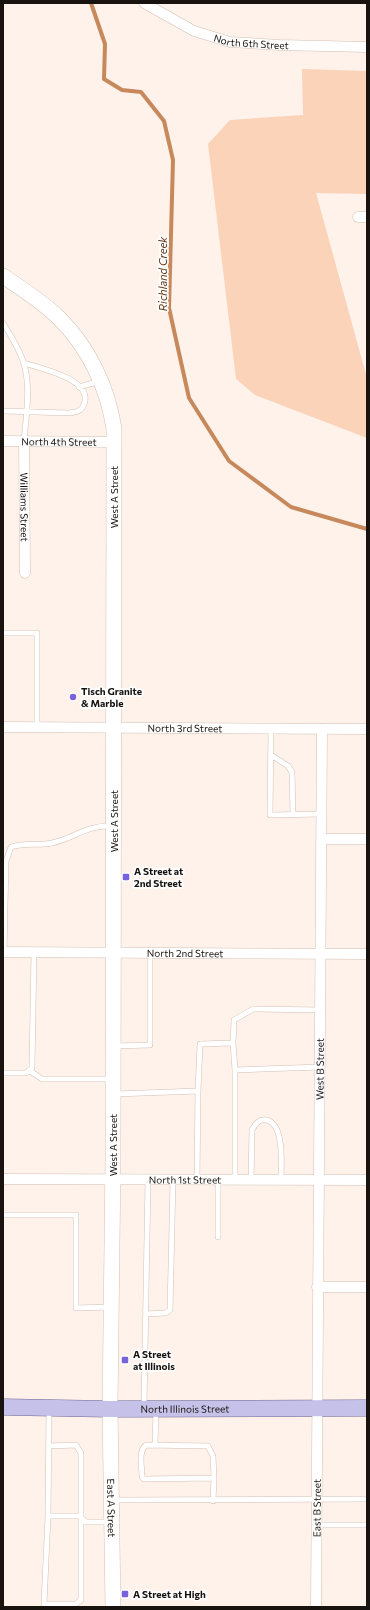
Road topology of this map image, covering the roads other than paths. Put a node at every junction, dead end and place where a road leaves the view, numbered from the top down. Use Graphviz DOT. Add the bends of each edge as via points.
graph roads {
  1 [pos="144,3"];
  2 [pos="367,47"];
  3 [pos="3,276"];
  4 [pos="3,323"];
  5 [pos="24,363"];
  6 [pos="101,381"];
  7 [pos="79,388"];
  8 [pos="3,411"];
  9 [pos="26,412"];
  10 [pos="3,441"];
  11 [pos="24,441"];
  12 [pos="114,442"];
  13 [pos="25,573"];
  14 [pos="3,633"];
  15 [pos="3,727"];
  16 [pos="37,727"];
  17 [pos="114,728"];
  18 [pos="271,729"];
  19 [pos="322,729"];
  20 [pos="367,729"];
  21 [pos="271,755"];
  22 [pos="322,814"];
  23 [pos="293,815"];
  24 [pos="114,826"];
  25 [pos="322,839"];
  26 [pos="367,839"];
  27 [pos="113,951"];
  28 [pos="3,952"];
  29 [pos="34,952"];
  30 [pos="150,952"];
  31 [pos="322,954"];
  32 [pos="367,954"];
  33 [pos="321,1010"];
  34 [pos="233,1043"];
  35 [pos="113,1046"];
  36 [pos="320,1067"];
  37 [pos="235,1070"];
  38 [pos="30,1071"];
  39 [pos="3,1073"];
  40 [pos="113,1086"];
  41 [pos="198,1091"];
  42 [pos="3,1179"];
  43 [pos="112,1180"];
  44 [pos="148,1180"];
  45 [pos="173,1180"];
  46 [pos="198,1180"];
  47 [pos="218,1180"];
  48 [pos="235,1180"];
  49 [pos="250,1180"];
  50 [pos="281,1180"];
  51 [pos="318,1180"];
  52 [pos="367,1180"];
  53 [pos="3,1215"];
  54 [pos="218,1237"];
  55 [pos="317,1287"];
  56 [pos="367,1287"];
  57 [pos="111,1307"];
  58 [pos="146,1314"];
  59 [pos="3,1407"];
  60 [pos="49,1408"];
  61 [pos="317,1408"];
  62 [pos="367,1408"];
  63 [pos="110,1409"];
  64 [pos="150,1409"];
  65 [pos="155,1444"];
  66 [pos="49,1446"];
  67 [pos="214,1478"];
  68 [pos="111,1500"];
  69 [pos="316,1500"];
  70 [pos="367,1500"];
  71 [pos="213,1501"];
  72 [pos="48,1516"];
  73 [pos="81,1517"];
  74 [pos="112,1522"];
  75 [pos="316,1525"];
  76 [pos="367,1525"];
  77 [pos="44,1605"];
  78 [pos="113,1607"];
  79 [pos="316,1607"];
  1 -- 2 [label="street, North 6th Street" via="194,31 230,42"];
  3 -- 6 [label="main road, West A Street" via="59,318 80,344"];
  4 -- 5 [label="lane"];
  5 -- 7 [label="lane" via="67,376"];
  5 -- 9 [label="lane"];
  6 -- 7 [label="lane"];
  6 -- 12 [label="main road, West A Street" via="112,412"];
  7 -- 9 [label="lane" via="85,399 79,411"];
  8 -- 9 [label="lane"];
  9 -- 11 [label="lane"];
  10 -- 11 [label="street, North 4th Street"];
  11 -- 12 [label="street, North 4th Street"];
  11 -- 13 [label="street, Williams Street"];
  12 -- 17 [label="main road, West A Street"];
  14 -- 16 [label="lane" via="37,634"];
  15 -- 16 [label="street, North 3rd Street"];
  16 -- 17 [label="street, North 3rd Street"];
  17 -- 18 [label="street, North 3rd Street"];
  17 -- 24 [label="main road, West A Street"];
  18 -- 19 [label="street, North 3rd Street"];
  18 -- 21 [label="lane"];
  19 -- 20 [label="street, North 3rd Street"];
  19 -- 22 [label="street, West B Street"];
  21 -- 23 [label="lane" via="288,766 292,772"];
  21 -- 23 [label="lane" via="270,815"];
  22 -- 23 [label="lane"];
  22 -- 25 [label="street, West B Street"];
  24 -- 27 [label="main road, West A Street"];
  24 -- 28 [label="lane" via="86,828 65,840 50,844 31,843 11,847 6,862"];
  25 -- 26 [label="street"];
  25 -- 31 [label="street, West B Street"];
  27 -- 29 [label="street, North 2nd Street"];
  27 -- 30 [label="street, North 2nd Street"];
  27 -- 35 [label="main road, West A Street"];
  28 -- 29 [label="street, North 2nd Street"];
  29 -- 38 [label="lane"];
  30 -- 31 [label="street, North 2nd Street"];
  30 -- 35 [label="lane" via="150,1045"];
  31 -- 32 [label="street, North 2nd Street"];
  31 -- 33 [label="street, West B Street"];
  33 -- 34 [label="lane" via="253,1009 234,1020"];
  33 -- 36 [label="street, West B Street"];
  34 -- 37 [label="lane"];
  34 -- 41 [label="lane" via="200,1044"];
  35 -- 40 [label="main road, West A Street"];
  36 -- 37 [label="lane"];
  36 -- 51 [label="street, West B Street"];
  37 -- 48 [label="lane"];
  38 -- 39 [label="lane"];
  38 -- 40 [label="lane" via="42,1079"];
  40 -- 41 [label="lane"];
  40 -- 43 [label="main road, West A Street"];
  41 -- 46 [label="lane"];
  42 -- 43 [label="street, North 1st Street"];
  43 -- 44 [label="street, North 1st Street"];
  43 -- 57 [label="main road, West A Street"];
  44 -- 45 [label="street, North 1st Street"];
  44 -- 58 [label="lane"];
  45 -- 46 [label="street, North 1st Street"];
  45 -- 58 [label="lane" via="170,1310 165,1313"];
  46 -- 47 [label="street, North 1st Street"];
  47 -- 48 [label="street, North 1st Street"];
  47 -- 54 [label="lane"];
  48 -- 49 [label="street, North 1st Street"];
  49 -- 50 [label="street, North 1st Street"];
  49 -- 50 [label="lane" via="252,1130 256,1123 267,1120 275,1124 279,1133"];
  50 -- 51 [label="street, North 1st Street"];
  51 -- 52 [label="street, North 1st Street"];
  51 -- 55 [label="street, West B Street"];
  53 -- 57 [label="lane" via="76,1215 76,1308"];
  55 -- 56 [label="street"];
  55 -- 61 [label="street, West B Street"];
  57 -- 63 [label="main road, West A Street"];
  58 -- 64 [label="lane"];
  59 -- 60 [label="main road, North Illinois Street"];
  60 -- 63 [label="main road, North Illinois Street"];
  60 -- 66 [label="lane"];
  61 -- 62 [label="main road, North Illinois Street"];
  61 -- 64 [label="main road, North Illinois Street"];
  61 -- 69 [label="street, East B Street"];
  63 -- 64 [label="main road, North Illinois Street"];
  63 -- 68 [label="main road, East A Street"];
  64 -- 65 [label="lane"];
  65 -- 67 [label="lane" via="208,1446 213,1456"];
  65 -- 67 [label="lane" via="146,1445 142,1449 144,1478"];
  66 -- 72 [label="lane"];
  66 -- 73 [label="lane" via="76,1445 81,1453"];
  67 -- 71 [label="lane"];
  68 -- 71 [label="lane"];
  68 -- 74 [label="main road, East A Street"];
  69 -- 70 [label="lane"];
  69 -- 71 [label="lane"];
  69 -- 75 [label="street, East B Street"];
  72 -- 73 [label="lane"];
  72 -- 77 [label="lane"];
  73 -- 74 [label="lane" via="86,1522"];
  73 -- 77 [label="lane" via="81,1600 76,1604"];
  74 -- 78 [label="main road, East A Street"];
  75 -- 76 [label="lane"];
  75 -- 79 [label="street, East B Street"];
}
